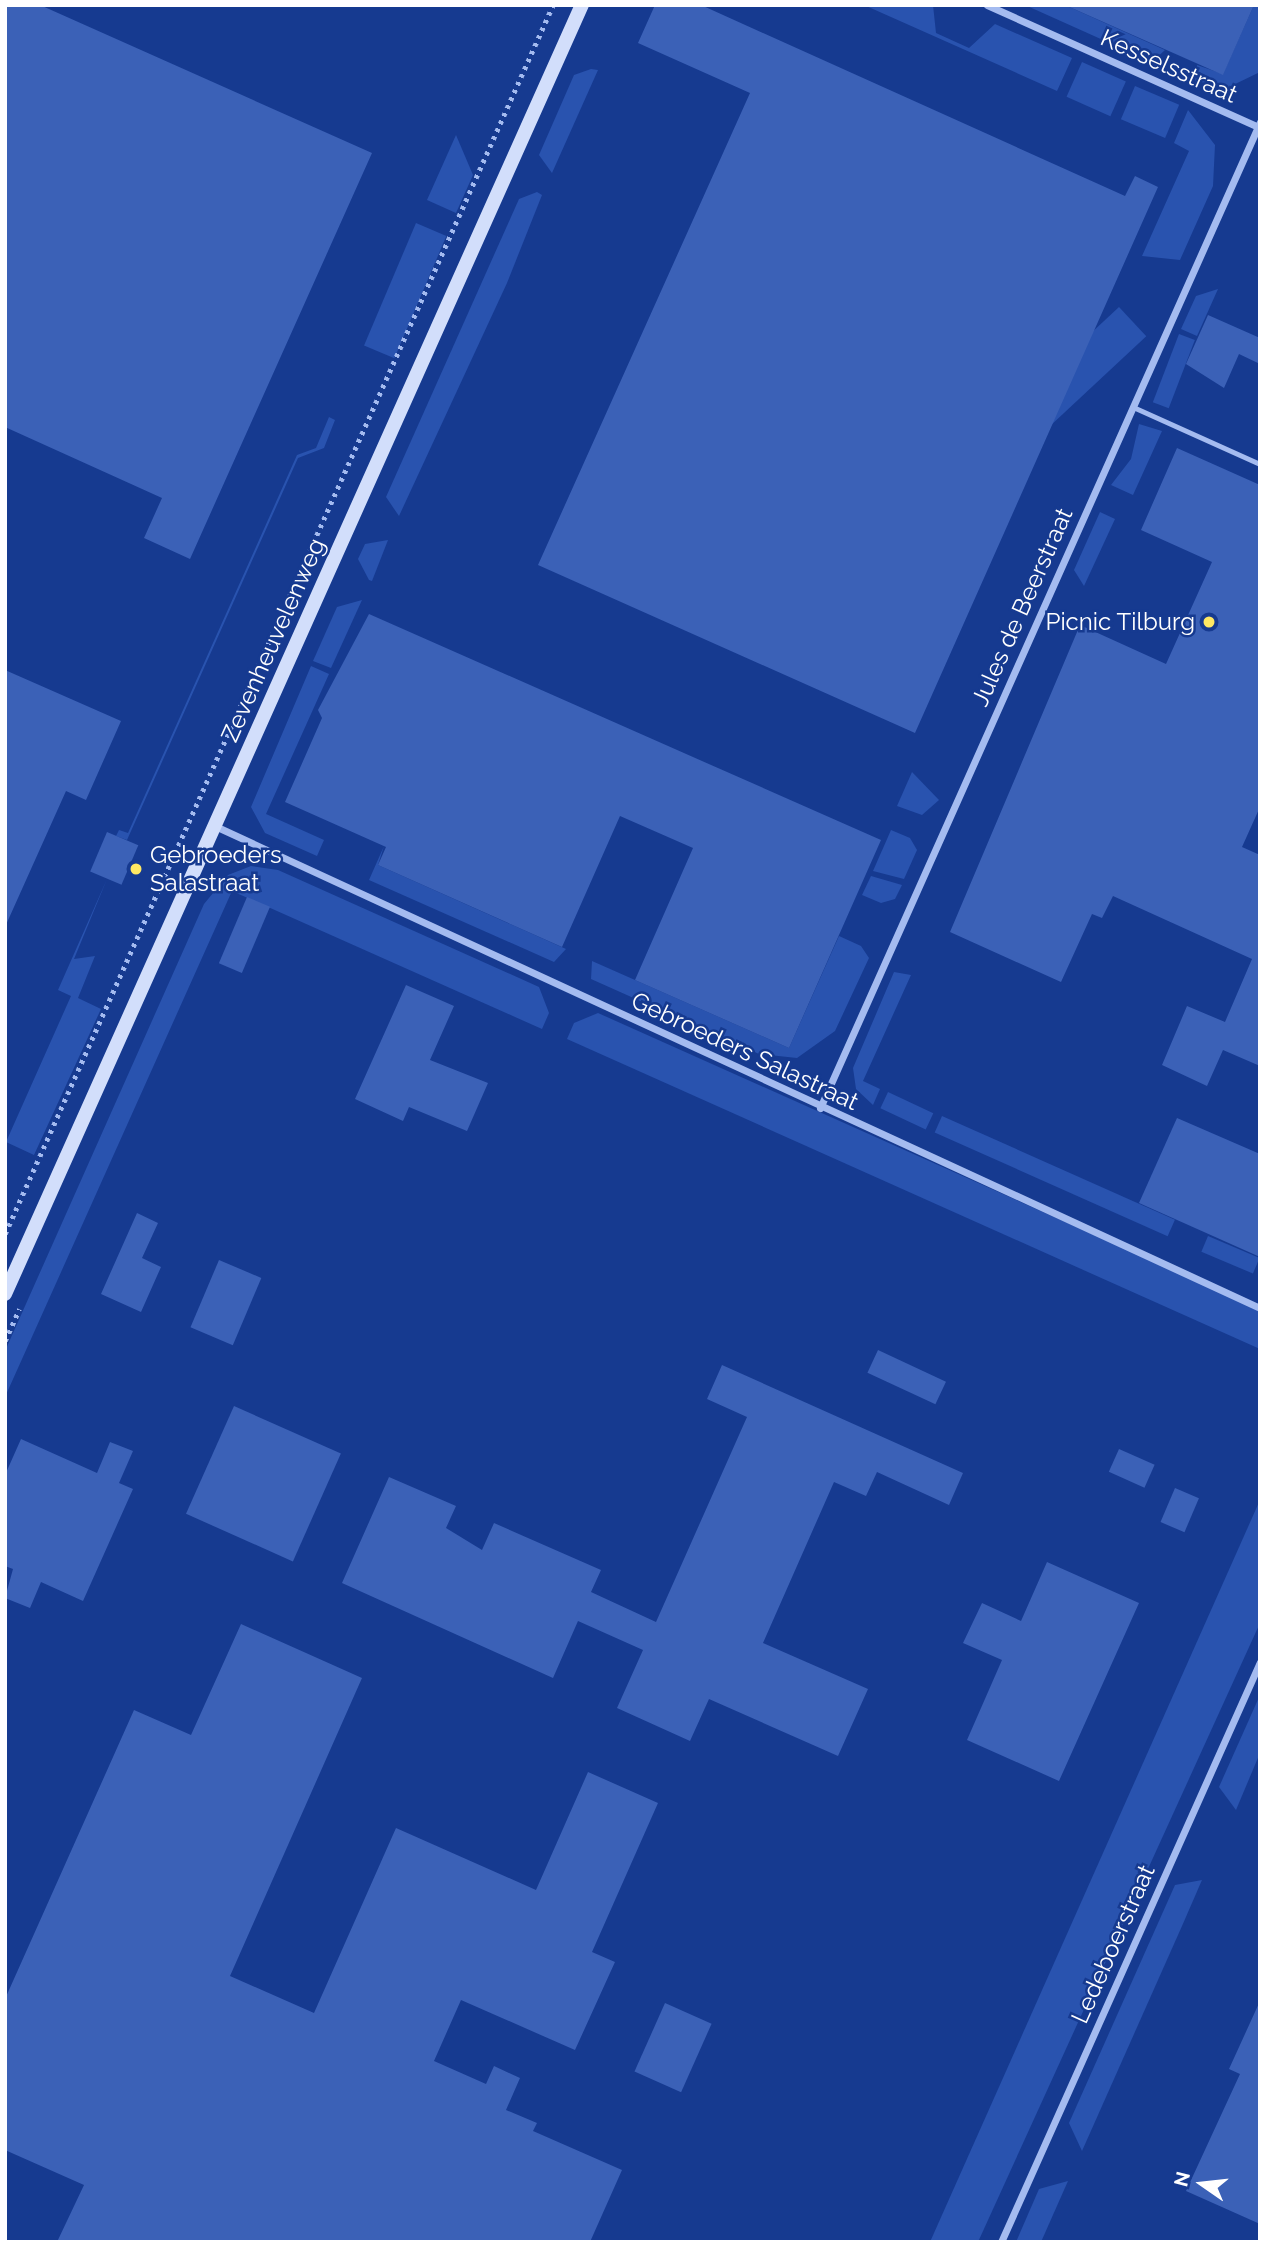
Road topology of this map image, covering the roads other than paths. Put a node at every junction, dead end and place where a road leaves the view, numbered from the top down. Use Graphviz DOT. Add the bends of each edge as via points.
graph roads {
  1 [pos="582,5"];
  2 [pos="987,5"];
  3 [pos="1259,124"];
  4 [pos="1133,407"];
  5 [pos="1260,464"];
  6 [pos="215,825"];
  7 [pos="820,1108"];
  8 [pos="5,1294"];
  9 [pos="1260,1308"];
  10 [pos="1260,1662"];
  11 [pos="1001,2242"];
  1 -- 6 [label="street, Zevenheuvelenweg"];
  2 -- 3 [label="street, Kesselsstraat"];
  3 -- 4 [label="street, Jules de Beerstraat"];
  4 -- 5 [label="lane"];
  4 -- 7 [label="street, Jules de Beerstraat"];
  6 -- 7 [label="street, Gebroeders Salastraat"];
  6 -- 8 [label="street, Zevenheuvelenweg"];
  7 -- 9 [label="street, Gebroeders Salastraat"];
  10 -- 11 [label="street, Ledeboerstraat"];
}
